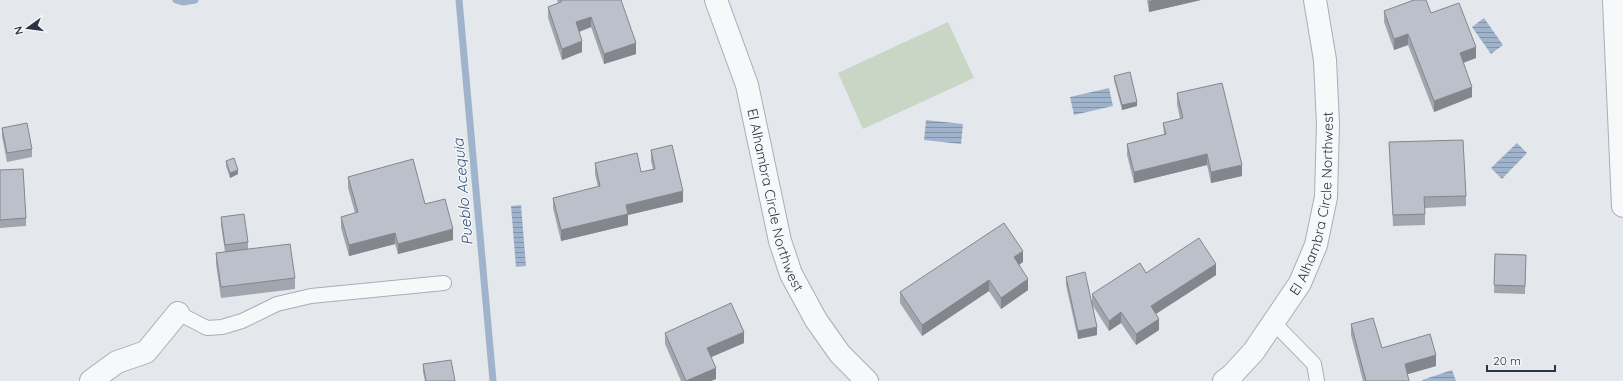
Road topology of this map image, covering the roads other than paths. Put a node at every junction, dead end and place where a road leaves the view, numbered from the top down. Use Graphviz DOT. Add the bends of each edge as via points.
graph roads {
  1 [pos="716,0"];
  2 [pos="1315,0"];
  3 [pos="1614,0"];
  4 [pos="1623,206"];
  5 [pos="444,283"];
  6 [pos="178,313"];
  7 [pos="1273,322"];
  8 [pos="1231,379"];
  9 [pos="91,381"];
  10 [pos="867,381"];
  11 [pos="1317,381"];
  1 -- 10 [label="street, El Alhambra Circle Northwest" via="747,85 780,241 791,274 816,320 836,348"];
  2 -- 7 [label="street, El Alhambra Circle Northwest" via="1325,60 1328,124 1326,197 1316,245 1300,283"];
  3 -- 4 [label="street"];
  5 -- 6 [label="lane" via="311,296 277,304 242,322 222,327 207,328"];
  6 -- 9 [label="street" via="146,352 117,362"];
  7 -- 8 [label="street, El Alhambra Circle Northwest"];
  7 -- 11 [label="lane" via="1314,364"];
}
